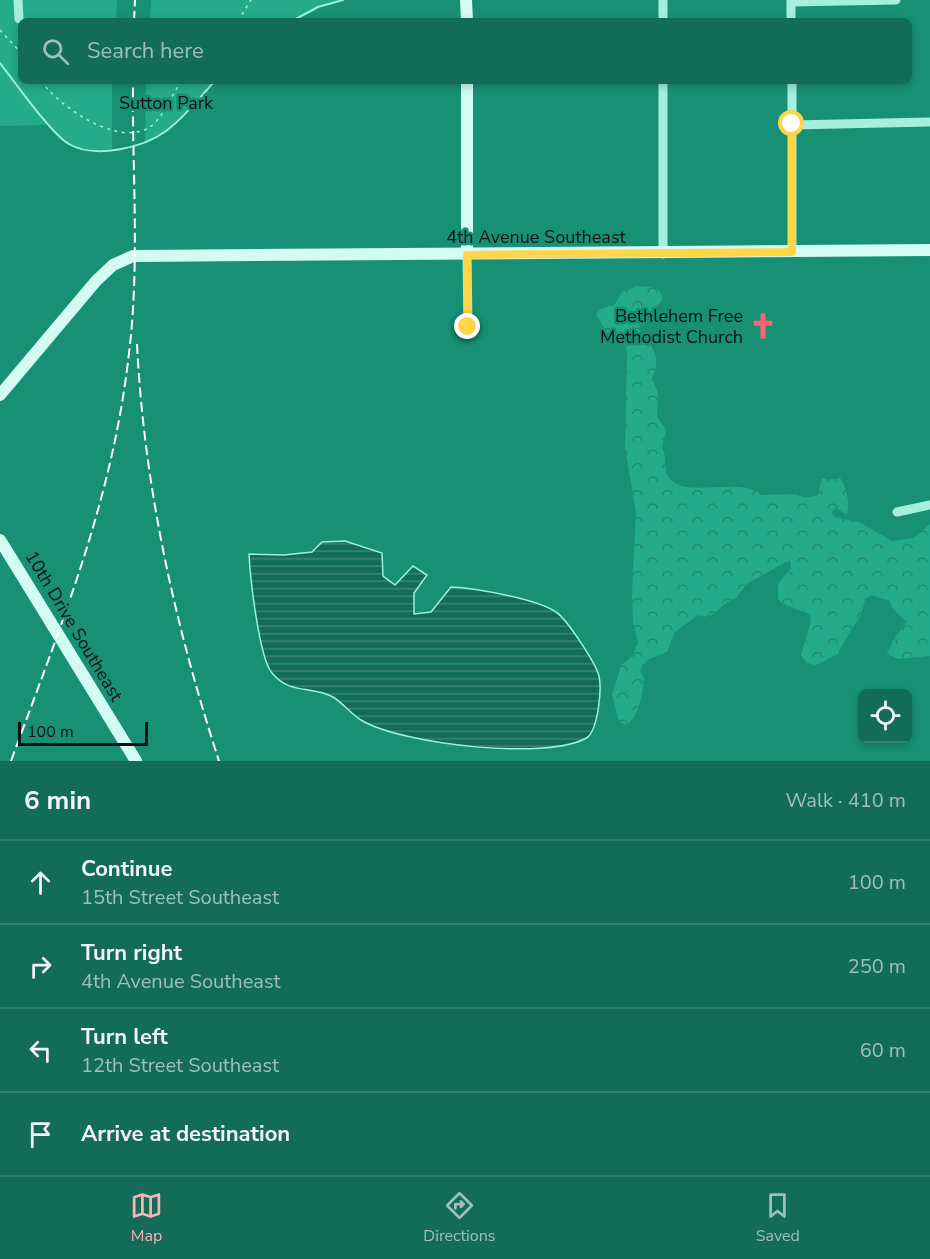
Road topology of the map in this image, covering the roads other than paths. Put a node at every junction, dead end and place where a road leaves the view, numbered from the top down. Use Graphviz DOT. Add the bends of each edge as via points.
graph roads {
  1 [pos="18,0"];
  2 [pos="466,0"];
  3 [pos="663,0"];
  4 [pos="896,0"];
  5 [pos="791,1"];
  6 [pos="19,18"];
  7 [pos="467,18"];
  8 [pos="663,18"];
  9 [pos="791,18"];
  10 [pos="467,84"];
  11 [pos="663,84"];
  12 [pos="792,84"];
  13 [pos="930,122"];
  14 [pos="792,124"];
  15 [pos="930,250"];
  16 [pos="792,252"];
  17 [pos="663,254"];
  18 [pos="467,255"];
  19 [pos="468,327"];
  20 [pos="0,395"];
  21 [pos="930,505"];
  22 [pos="897,512"];
  23 [pos="0,540"];
  24 [pos="136,761"];
  1 -- 6 [label="street"];
  2 -- 7 [label="street"];
  3 -- 8 [label="street"];
  4 -- 5 [label="street"];
  5 -- 9 [label="street"];
  10 -- 18 [label="street"];
  11 -- 17 [label="street"];
  12 -- 14 [label="street"];
  13 -- 14 [label="street"];
  14 -- 16 [label="street"];
  15 -- 16 [label="street, 4th Avenue Southeast"];
  16 -- 17 [label="street, 4th Avenue Southeast"];
  17 -- 18 [label="street, 4th Avenue Southeast"];
  18 -- 19 [label="street"];
  18 -- 20 [label="street, 4th Avenue Southeast" via="142,255 121,260 108,269"];
  21 -- 22 [label="street"];
  23 -- 24 [label="street, 10th Drive Southeast"];
}
